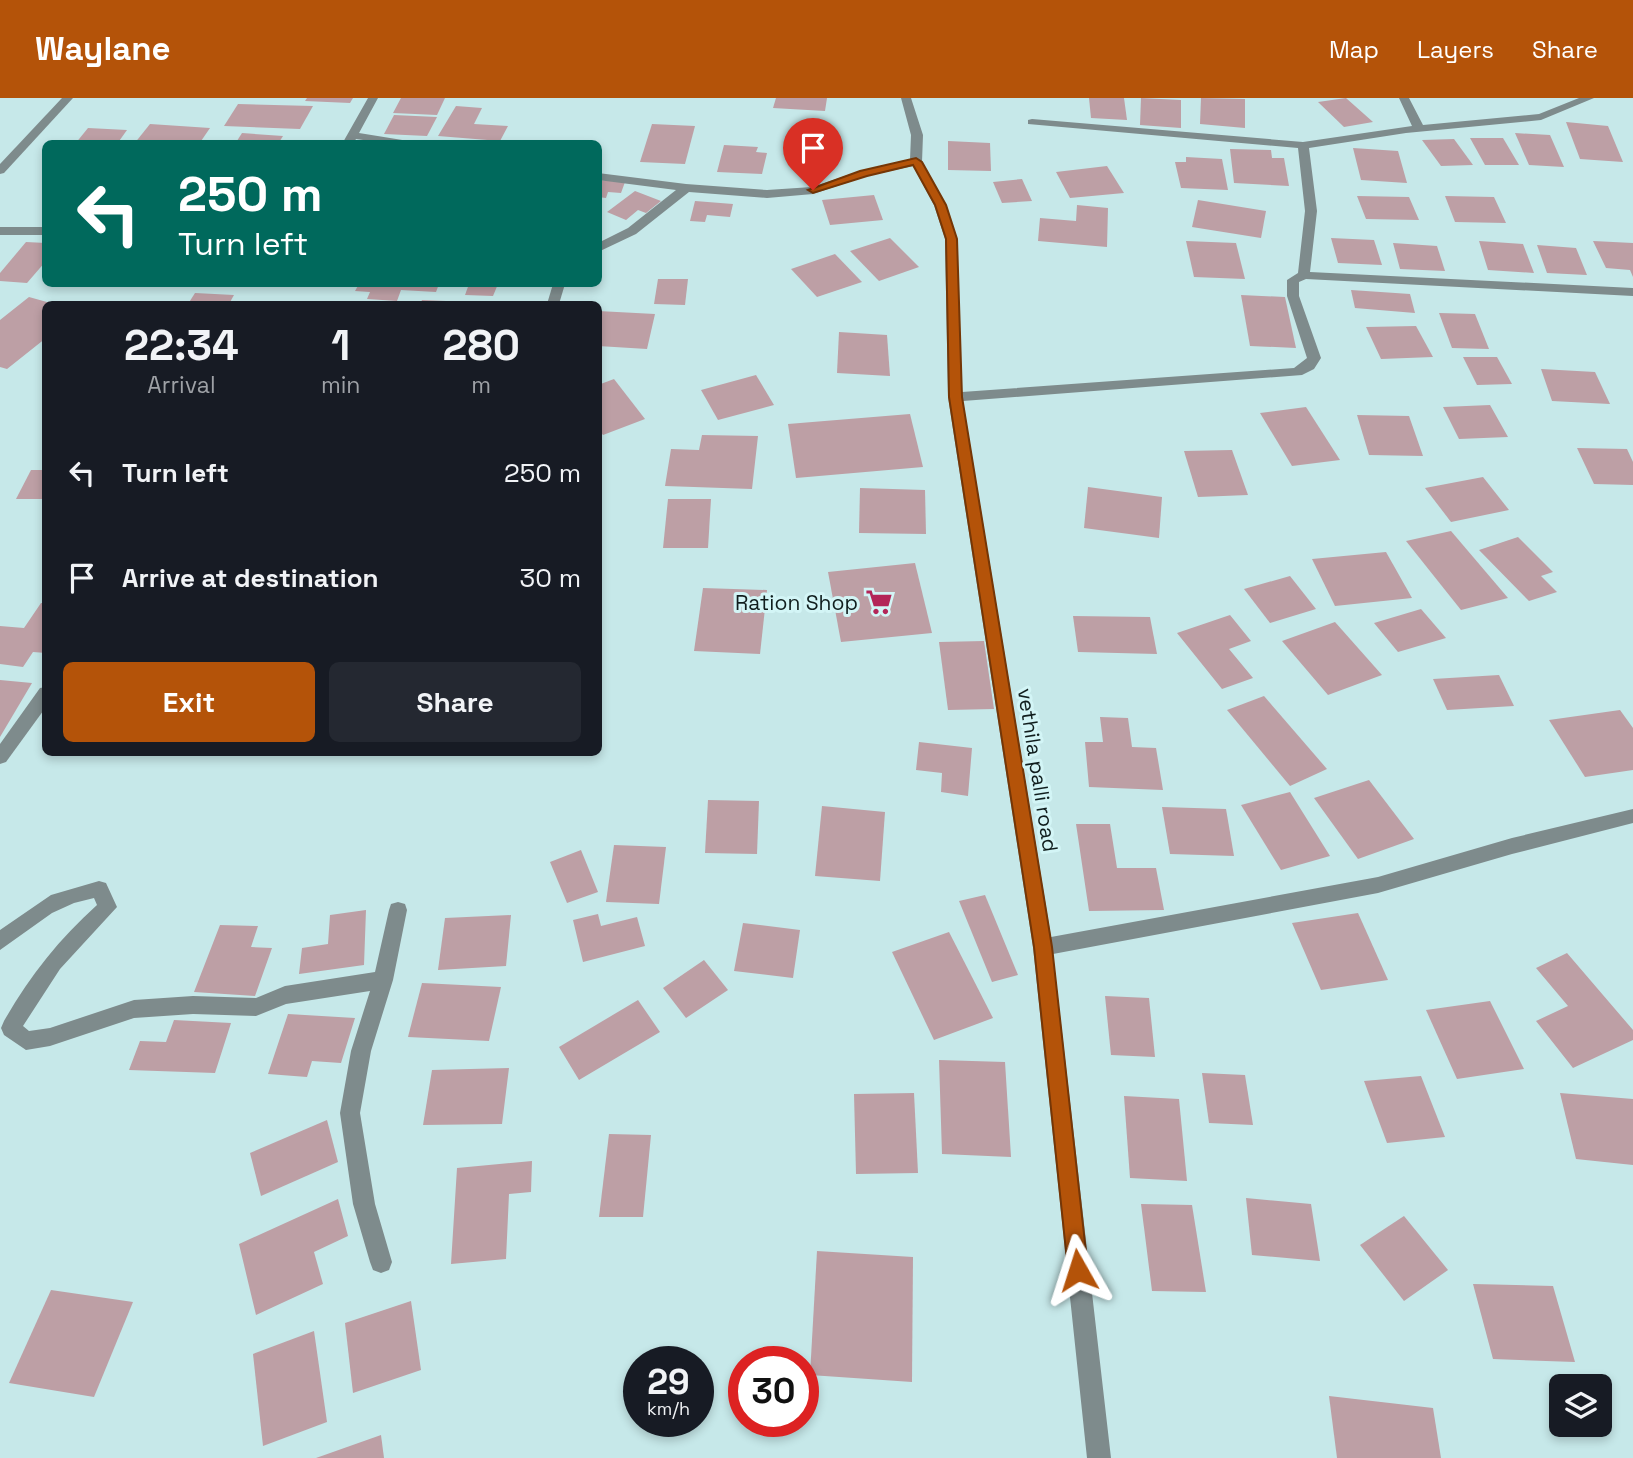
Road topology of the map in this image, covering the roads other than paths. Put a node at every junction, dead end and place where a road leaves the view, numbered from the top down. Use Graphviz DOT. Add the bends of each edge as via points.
graph roads {
  1 [pos="68,98"];
  2 [pos="373,98"];
  3 [pos="906,98"];
  4 [pos="1404,98"];
  5 [pos="1589,98"];
  6 [pos="1032,122"];
  7 [pos="1419,128"];
  8 [pos="349,139"];
  9 [pos="1303,145"];
  10 [pos="916,162"];
  11 [pos="0,171"];
  12 [pos="602,177"];
  13 [pos="686,188"];
  14 [pos="42,231"];
  15 [pos="0,232"];
  16 [pos="602,246"];
  17 [pos="1304,275"];
  18 [pos="1633,292"];
  19 [pos="955,397"];
  20 [pos="42,699"];
  21 [pos="0,757"];
  22 [pos="1633,816"];
  23 [pos="398,910"];
  24 [pos="0,941"];
  25 [pos="1043,947"];
  26 [pos="383,981"];
  27 [pos="381,1262"];
  28 [pos="1098,1458"];
  1 -- 11 [label="street"];
  2 -- 8 [label="street"];
  3 -- 10 [label="street, vethila palli road" via="917,135"];
  4 -- 7 [label="street"];
  5 -- 7 [label="street" via="1541,117"];
  6 -- 9 [label="street"];
  7 -- 9 [label="street"];
  9 -- 17 [label="street" via="1311,221 1303,252"];
  10 -- 13 [label="street" via="813,190 767,194"];
  10 -- 19 [label="street, vethila palli road" via="940,205 951,239"];
  12 -- 13 [label="street"];
  13 -- 16 [label="street" via="632,231"];
  14 -- 15 [label="street"];
  17 -- 18 [label="street"];
  17 -- 19 [label="street" via="1293,280 1293,296 1314,358 1297,372"];
  19 -- 25 [label="street, vethila palli road"];
  20 -- 21 [label="street"];
  22 -- 25 [label="street" via="1378,885"];
  23 -- 26 [label="street"];
  24 -- 26 [label="street" via="43,908 76,892 99,889 108,907 61,952 26,1000 11,1028 26,1041 134,1009 256,1007 285,995"];
  25 -- 28 [label="street, vethila palli road"];
  26 -- 27 [label="street" via="361,1051 350,1113 364,1204"];
}
